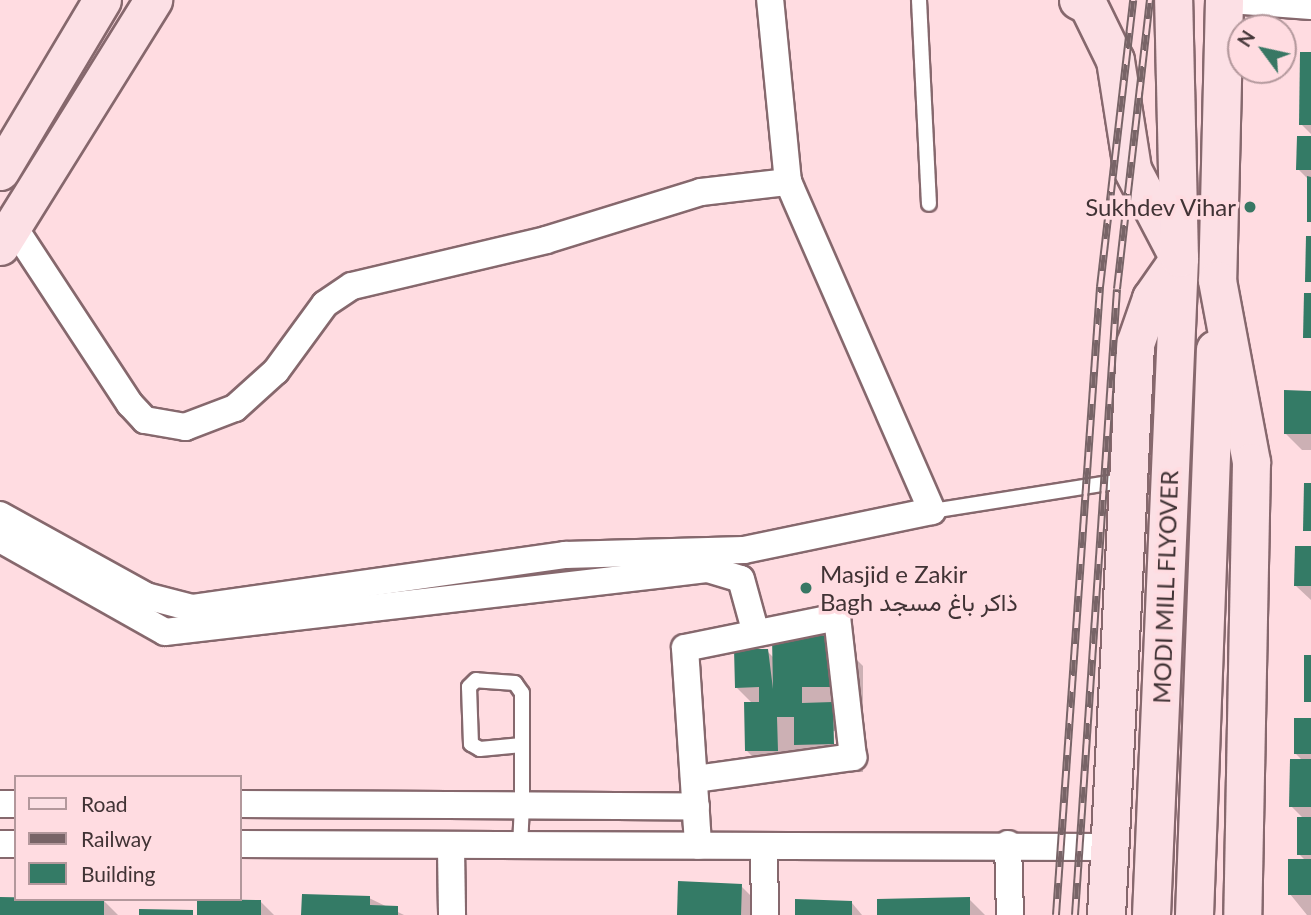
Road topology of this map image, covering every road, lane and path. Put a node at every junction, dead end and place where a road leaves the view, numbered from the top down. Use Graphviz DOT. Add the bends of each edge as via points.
graph roads {
  1 [pos="102,0"];
  2 [pos="153,0"];
  3 [pos="770,0"];
  4 [pos="919,0"];
  5 [pos="1077,0"];
  6 [pos="1163,0"];
  7 [pos="1173,0"];
  8 [pos="1204,0"];
  9 [pos="1224,0"];
  10 [pos="1230,0"];
  11 [pos="1311,6"];
  12 [pos="0,171"];
  13 [pos="788,182"];
  14 [pos="929,204"];
  15 [pos="6,236"];
  16 [pos="1179,258"];
  17 [pos="1217,279"];
  18 [pos="1128,480"];
  19 [pos="932,511"];
  20 [pos="0,515"];
  21 [pos="0,539"];
  22 [pos="755,630"];
  23 [pos="522,745"];
  24 [pos="695,779"];
  25 [pos="242,804"];
  26 [pos="522,806"];
  27 [pos="696,806"];
  28 [pos="242,844"];
  29 [pos="1008,844"];
  30 [pos="698,846"];
  31 [pos="764,846"];
  32 [pos="1110,847"];
  33 [pos="520,848"];
  34 [pos="451,849"];
  35 [pos="452,915"];
  36 [pos="765,915"];
  37 [pos="1010,915"];
  38 [pos="1106,915"];
  39 [pos="1151,915"];
  40 [pos="1194,915"];
  41 [pos="1242,915"];
  1 -- 12 [label="main road"];
  2 -- 15 [label="main road"];
  3 -- 13 [label="street"];
  4 -- 14 [label="lane"];
  5 -- 16 [label="main road" via="1088,5 1115,61 1132,169"];
  6 -- 7 [label="main road"];
  7 -- 8 [label="main road"];
  7 -- 16 [label="main road, MODI MILL FLYOVER"];
  9 -- 17 [label="main road"];
  10 -- 11 [label="street"];
  13 -- 15 [label="street" via="701,192 546,240 352,286 325,304 276,371 235,408 185,427 145,420 130,404"];
  13 -- 19 [label="street"];
  16 -- 18 [label="main road" via="1151,298 1135,344"];
  16 -- 39 [label="main road, MODI MILL FLYOVER"];
  17 -- 40 [label="main road, MODI MILL FLYOVER"];
  17 -- 41 [label="main road" via="1251,462"];
  18 -- 19 [label="lane"];
  18 -- 32 [label="main road"];
  19 -- 20 [label="street" via="744,550 565,555 192,608 146,596"];
  21 -- 22 [label="street" via="165,632 708,569 741,579"];
  22 -- 24 [label="street" via="685,648"];
  22 -- 24 [label="street" via="837,617 853,757"];
  23 -- 23 [label="lane" via="522,693 515,683 476,680 470,687 471,744 480,749"];
  23 -- 26 [label="lane"];
  24 -- 27 [label="street"];
  25 -- 26 [label="street"];
  26 -- 27 [label="street"];
  26 -- 33 [label="lane"];
  27 -- 30 [label="street"];
  28 -- 34 [label="street"];
  29 -- 31 [label="street"];
  29 -- 32 [label="street"];
  29 -- 37 [label="street"];
  30 -- 31 [label="street"];
  30 -- 33 [label="street"];
  31 -- 36 [label="street"];
  32 -- 38 [label="main road"];
  33 -- 34 [label="street"];
  34 -- 35 [label="street"];
}
